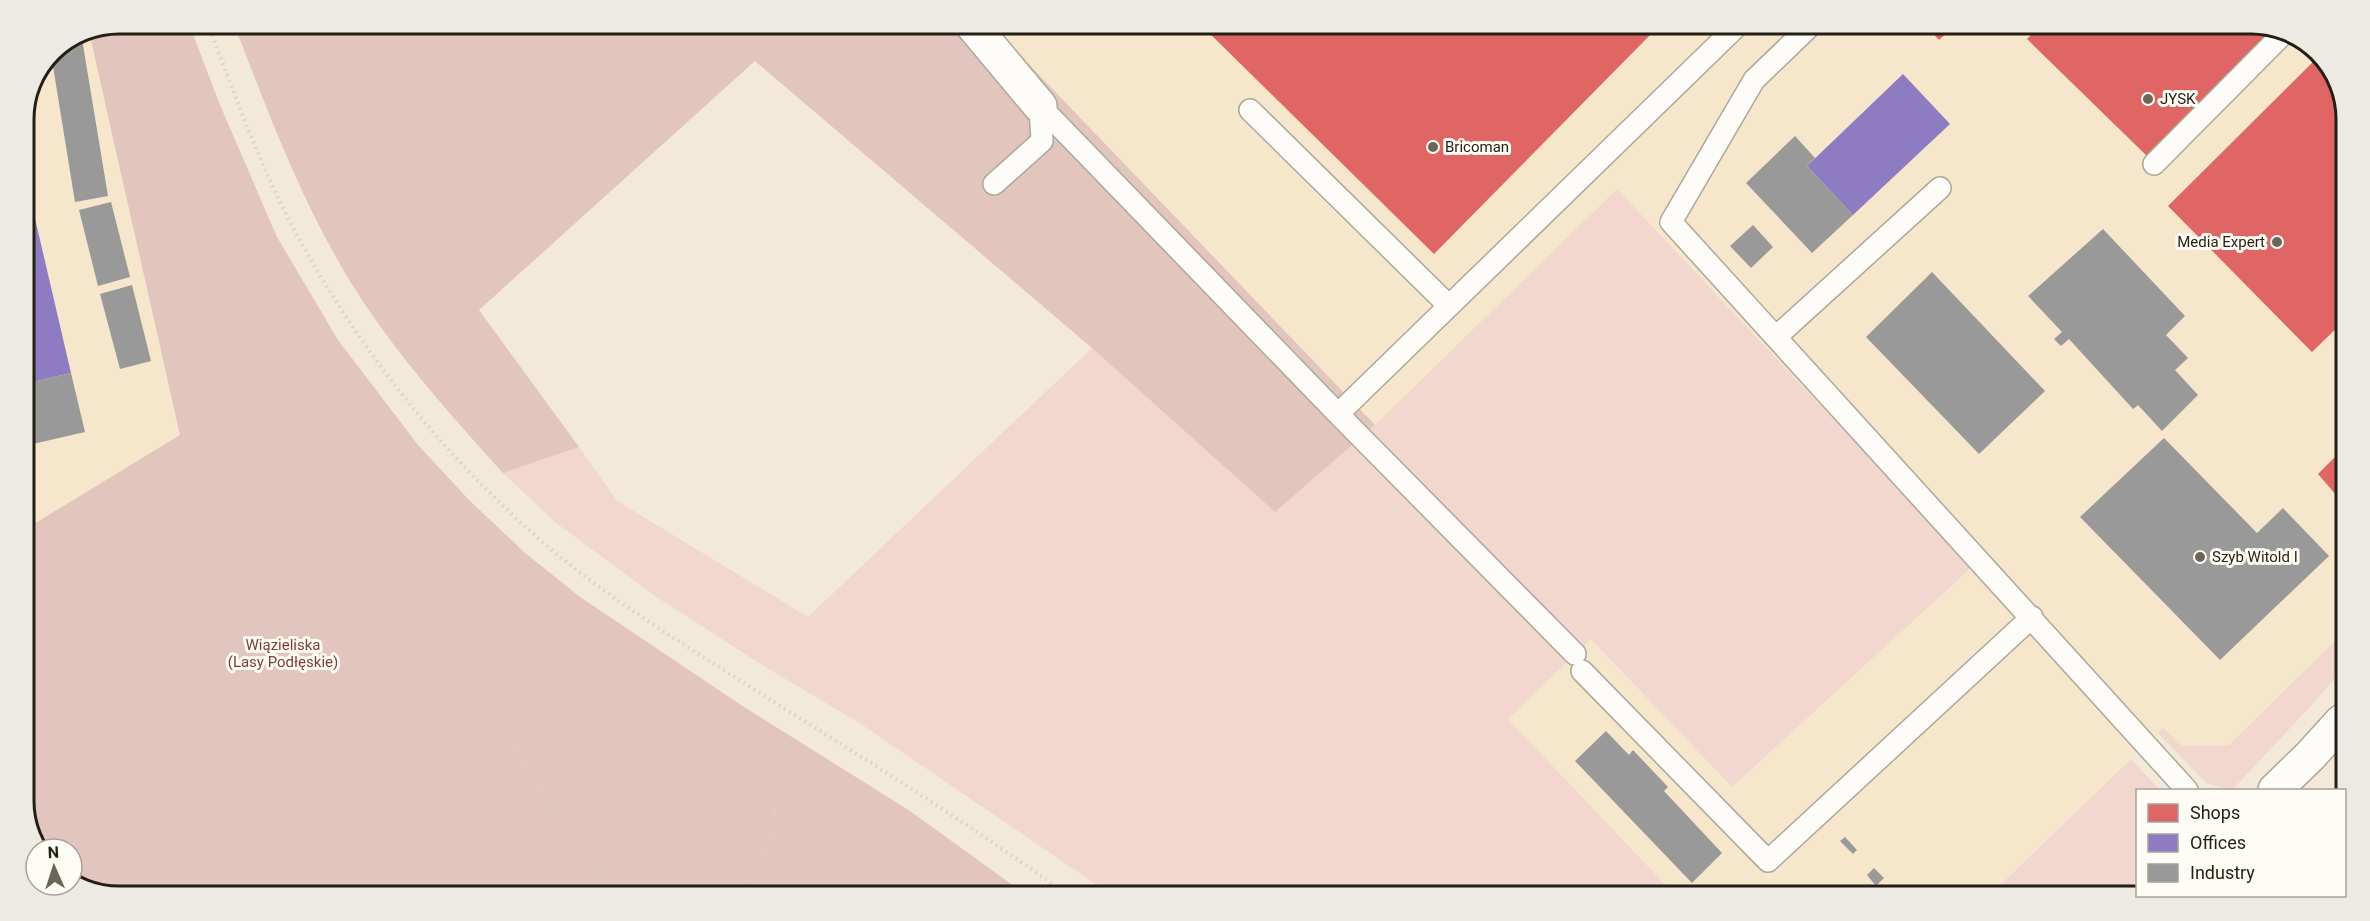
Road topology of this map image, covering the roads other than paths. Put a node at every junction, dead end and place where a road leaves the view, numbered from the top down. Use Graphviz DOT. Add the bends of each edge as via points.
graph roads {
  1 [pos="981,35"];
  2 [pos="1728,35"];
  3 [pos="1801,35"];
  4 [pos="2278,39"];
  5 [pos="1040,106"];
  6 [pos="1250,110"];
  7 [pos="2154,164"];
  8 [pos="994,184"];
  9 [pos="1940,188"];
  10 [pos="1449,306"];
  11 [pos="1777,336"];
  12 [pos="1338,414"];
  13 [pos="2032,617"];
  14 [pos="2336,728"];
  15 [pos="2186,789"];
  16 [pos="2276,789"];
  1 -- 5 [label="street"];
  2 -- 10 [label="lane"];
  3 -- 11 [label="lane" via="1754,80 1671,222"];
  4 -- 7 [label="lane"];
  5 -- 8 [label="lane" via="1042,141"];
  5 -- 12 [label="lane"];
  6 -- 10 [label="lane"];
  9 -- 11 [label="lane"];
  10 -- 12 [label="lane"];
  11 -- 13 [label="lane"];
  12 -- 13 [label="lane" via="1768,861"];
  13 -- 15 [label="lane"];
  14 -- 16 [label="street"];
}
